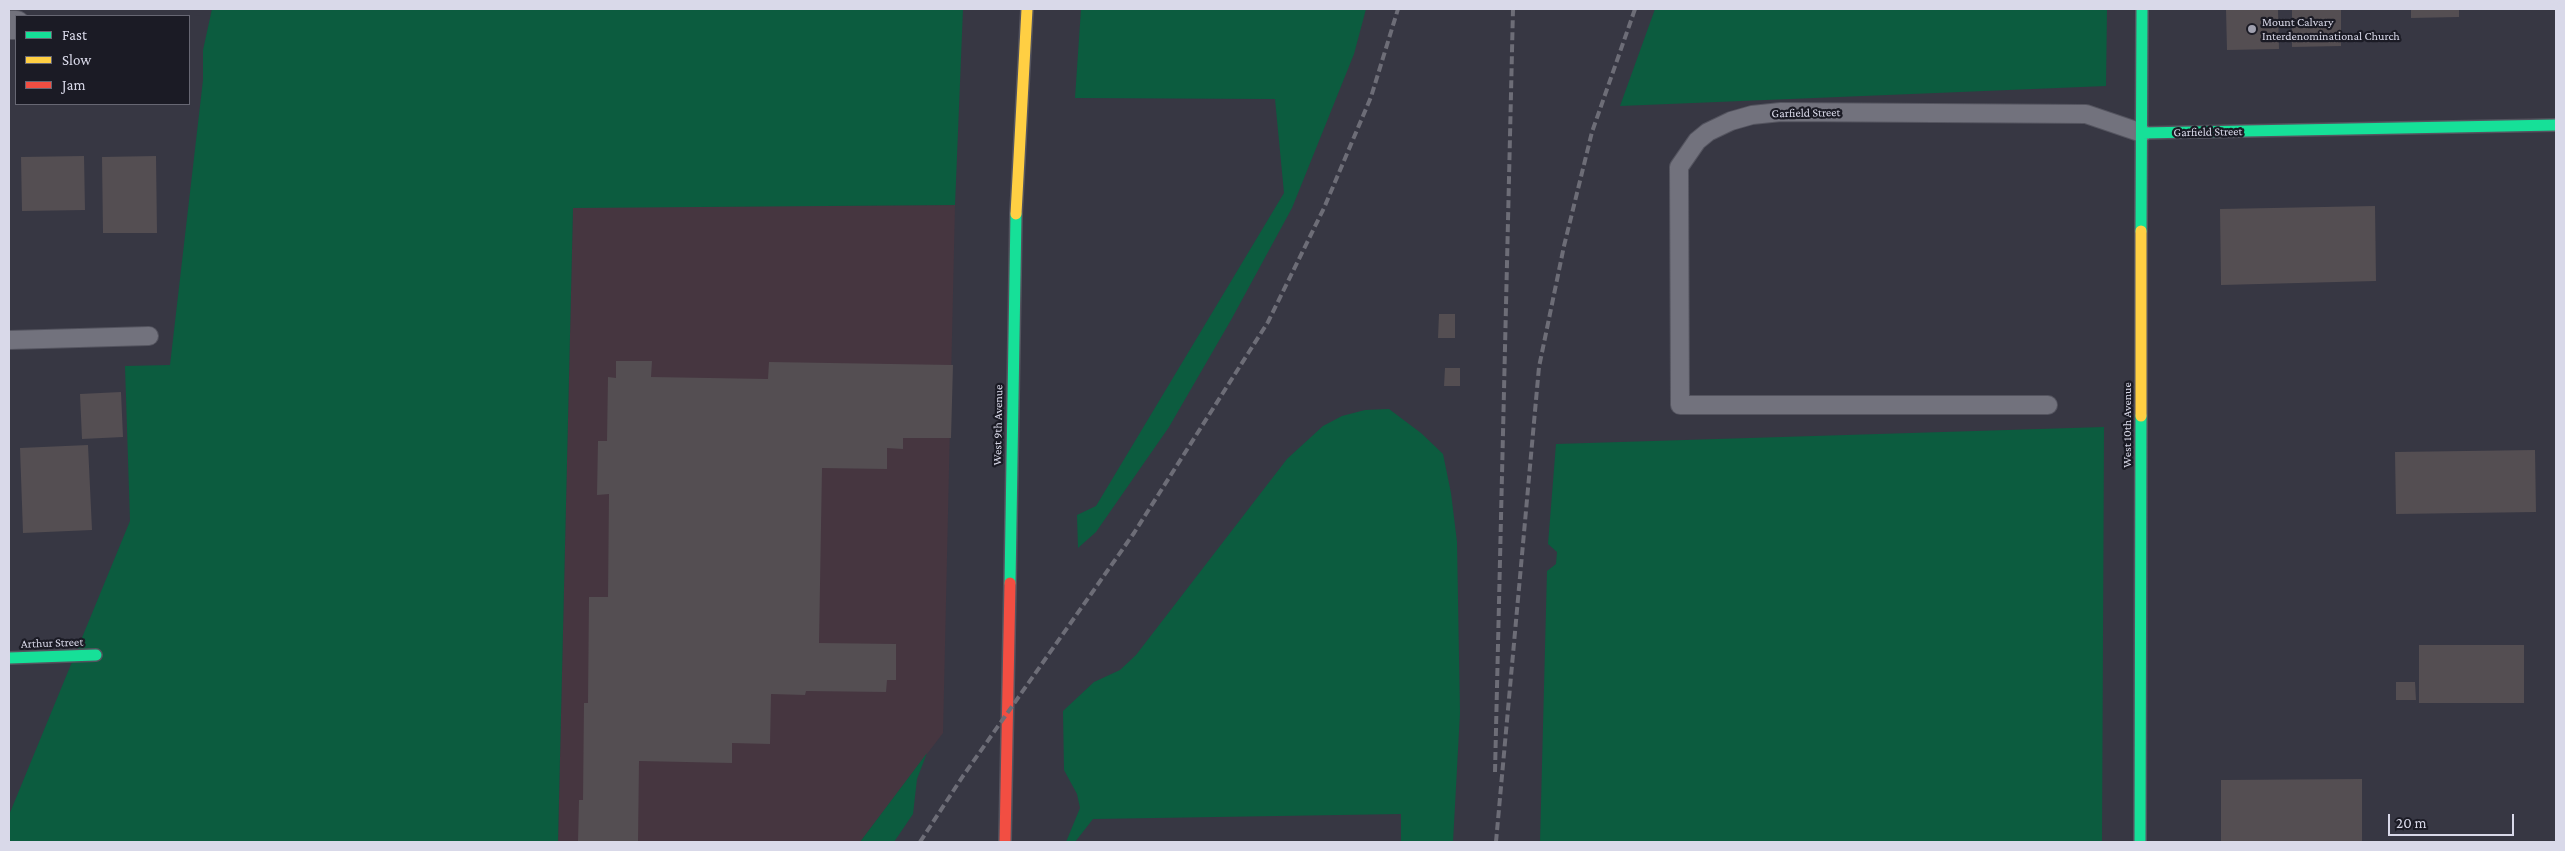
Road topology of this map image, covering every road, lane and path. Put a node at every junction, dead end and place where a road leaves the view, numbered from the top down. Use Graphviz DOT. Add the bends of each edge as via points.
graph roads {
  1 [pos="1027,9"];
  2 [pos="2142,9"];
  3 [pos="2556,125"];
  4 [pos="2142,133"];
  5 [pos="149,336"];
  6 [pos="9,340"];
  7 [pos="2048,405"];
  8 [pos="96,655"];
  9 [pos="9,658"];
  10 [pos="1005,842"];
  11 [pos="2140,842"];
  1 -- 10 [label="street, West 9th Avenue" via="1017,184"];
  2 -- 4 [label="street, West 10th Avenue"];
  3 -- 4 [label="street, Garfield Street"];
  4 -- 7 [label="lane, Garfield Street" via="2086,114 1781,112 1752,115 1708,132 1679,167 1680,405"];
  4 -- 11 [label="street, West 10th Avenue"];
  5 -- 6 [label="lane"];
  8 -- 9 [label="street, Arthur Street"];
}
